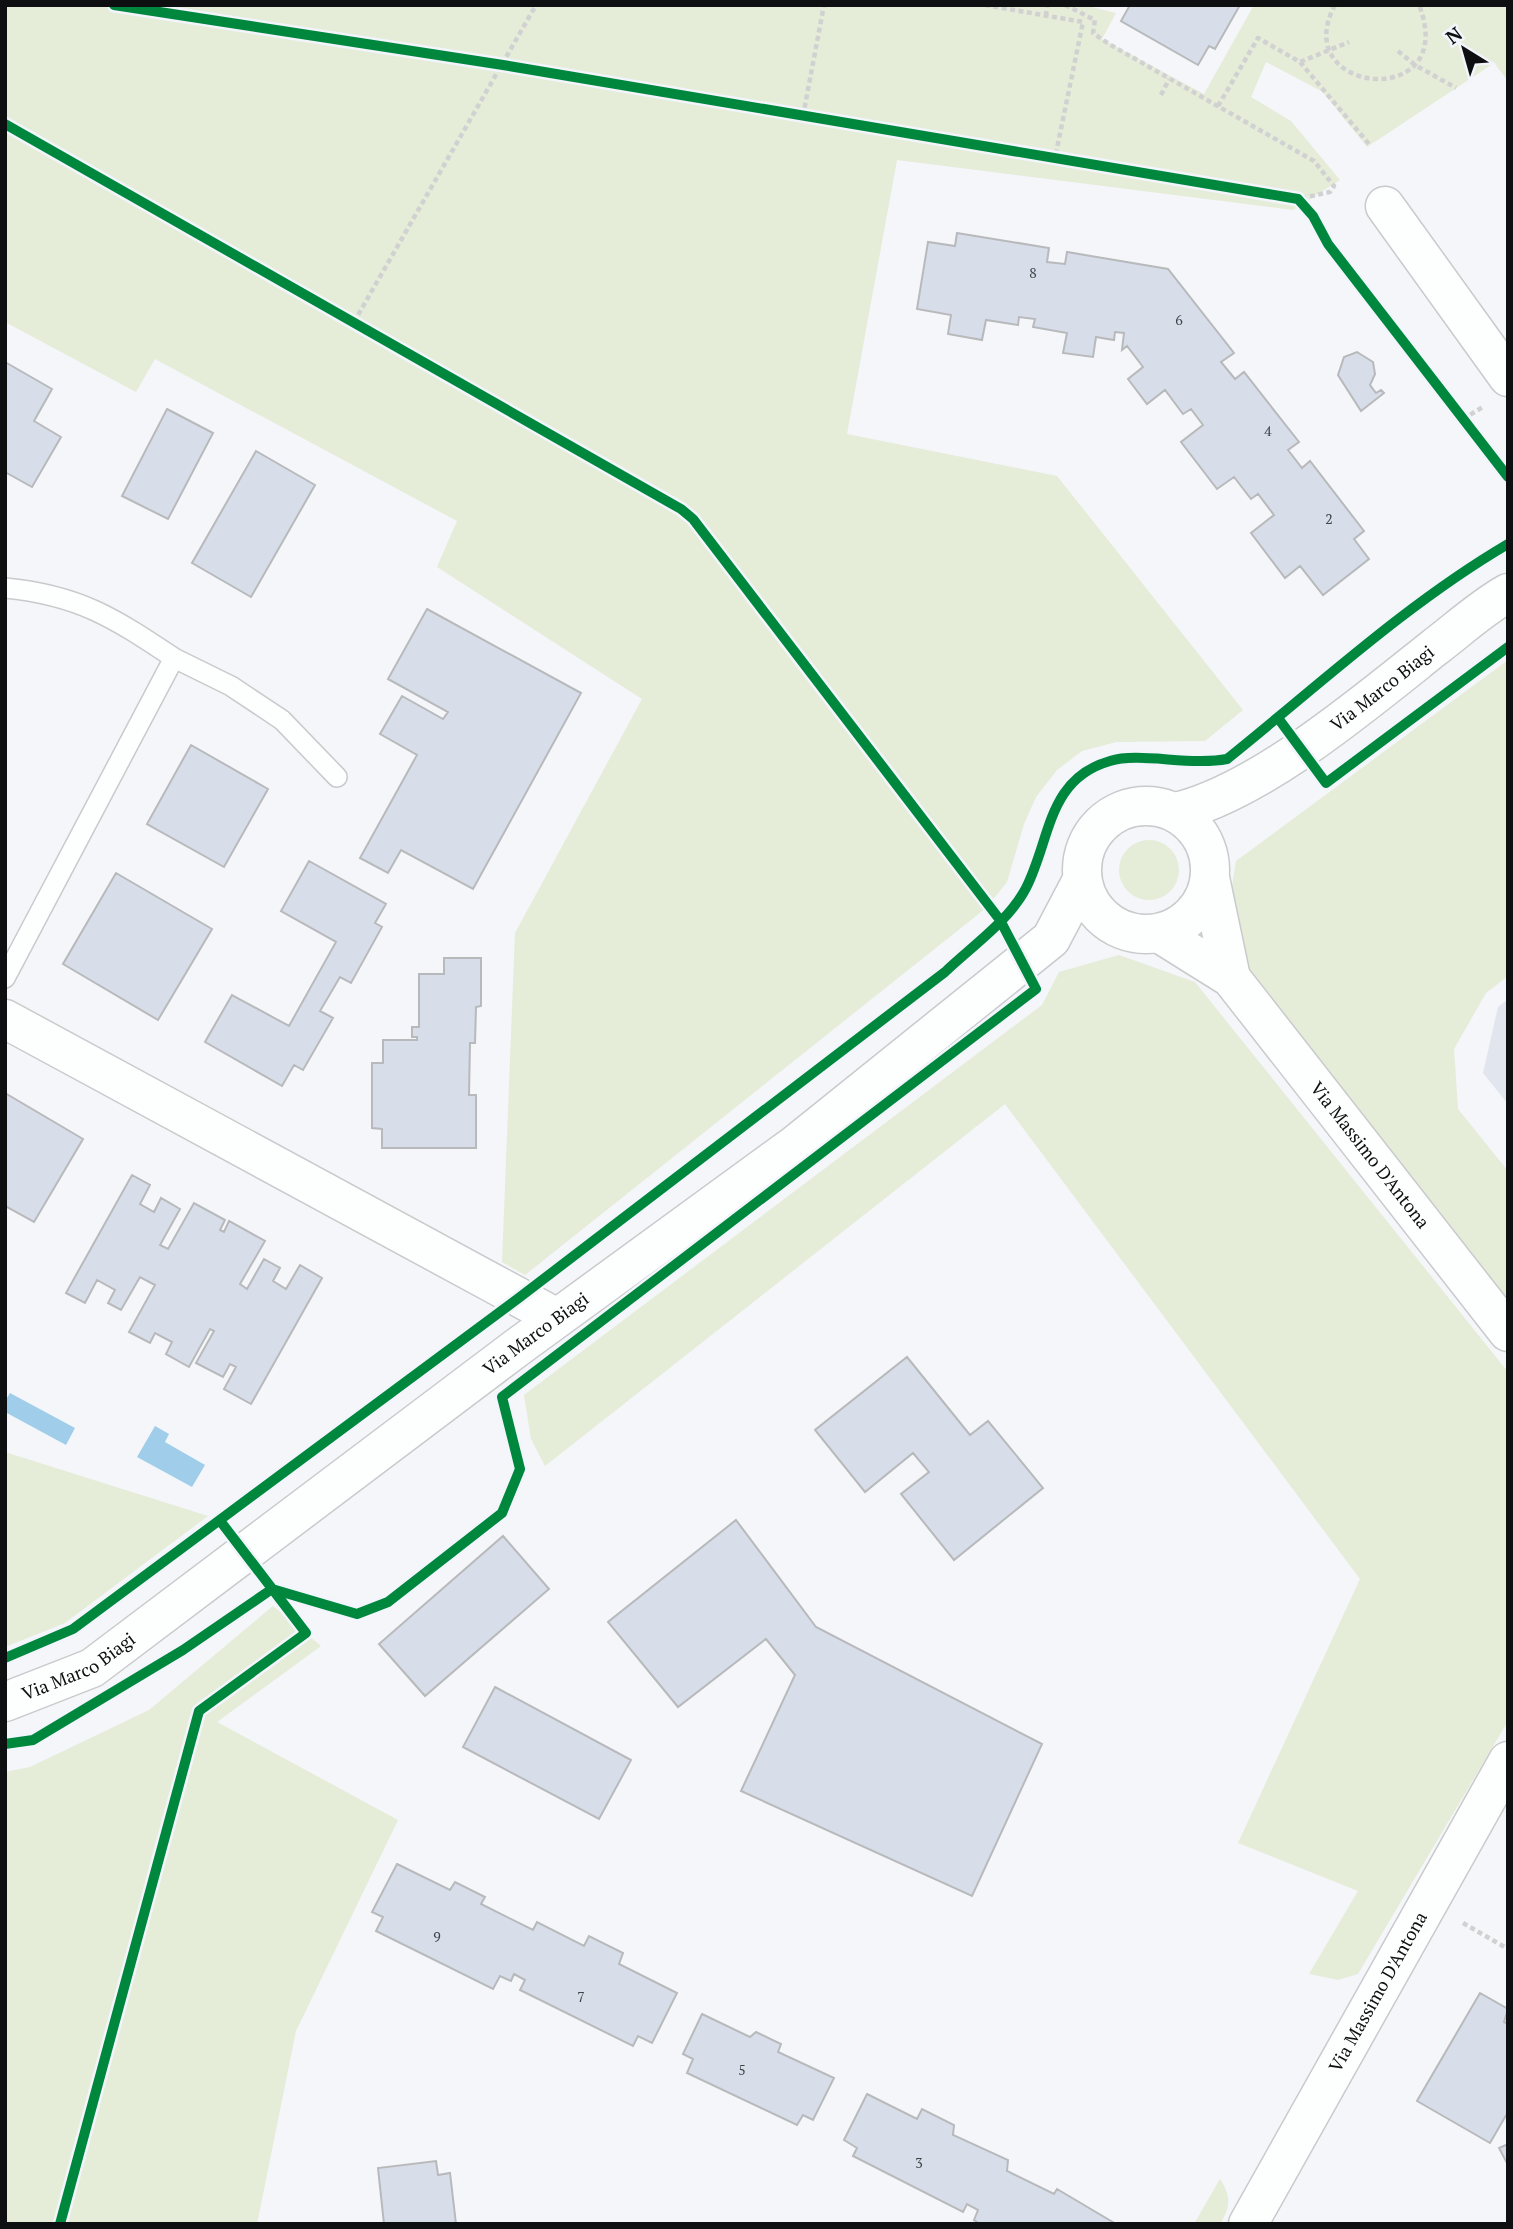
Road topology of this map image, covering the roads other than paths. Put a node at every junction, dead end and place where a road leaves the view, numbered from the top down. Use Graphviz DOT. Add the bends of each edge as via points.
graph roads {
  1 [pos="1385,206"];
  2 [pos="1508,377"];
  3 [pos="5,588"];
  4 [pos="1508,593"];
  5 [pos="174,658"];
  6 [pos="337,777"];
  7 [pos="1251,780"];
  8 [pos="1176,813"];
  9 [pos="1208,862"];
  10 [pos="1082,880"];
  11 [pos="1108,921"];
  12 [pos="1158,933"];
  13 [pos="1051,939"];
  14 [pos="5,978"];
  15 [pos="1231,978"];
  16 [pos="5,1018"];
  17 [pos="557,1318"];
  18 [pos="1508,1332"];
  19 [pos="5,1702"];
  20 [pos="1508,1761"];
  21 [pos="1248,2224"];
  1 -- 2 [label="street"];
  3 -- 5 [label="lane" via="47,592 111,616"];
  4 -- 7 [label="street, Via Marco Biagi"];
  5 -- 6 [label="lane" via="282,720"];
  5 -- 14 [label="lane"];
  7 -- 8 [label="street, Via Marco Biagi"];
  7 -- 9 [label="street, Via Marco Biagi" via="1219,814"];
  8 -- 9 [label="street" via="1193,826"];
  8 -- 10 [label="street" via="1157,806 1117,812 1089,841"];
  9 -- 12 [label="street" via="1204,898 1193,914"];
  9 -- 15 [label="street"];
  10 -- 11 [label="street" via="1096,910"];
  10 -- 13 [label="street, Via Marco Biagi"];
  11 -- 12 [label="street" via="1123,930"];
  11 -- 13 [label="street, Via Marco Biagi"];
  12 -- 15 [label="street"];
  13 -- 17 [label="street, Via Marco Biagi" via="796,1144"];
  15 -- 18 [label="street, Via Massimo D'Antona"];
  16 -- 17 [label="street"];
  17 -- 19 [label="street, Via Marco Biagi" via="92,1668"];
  20 -- 21 [label="street, Via Massimo D'Antona"];
}
